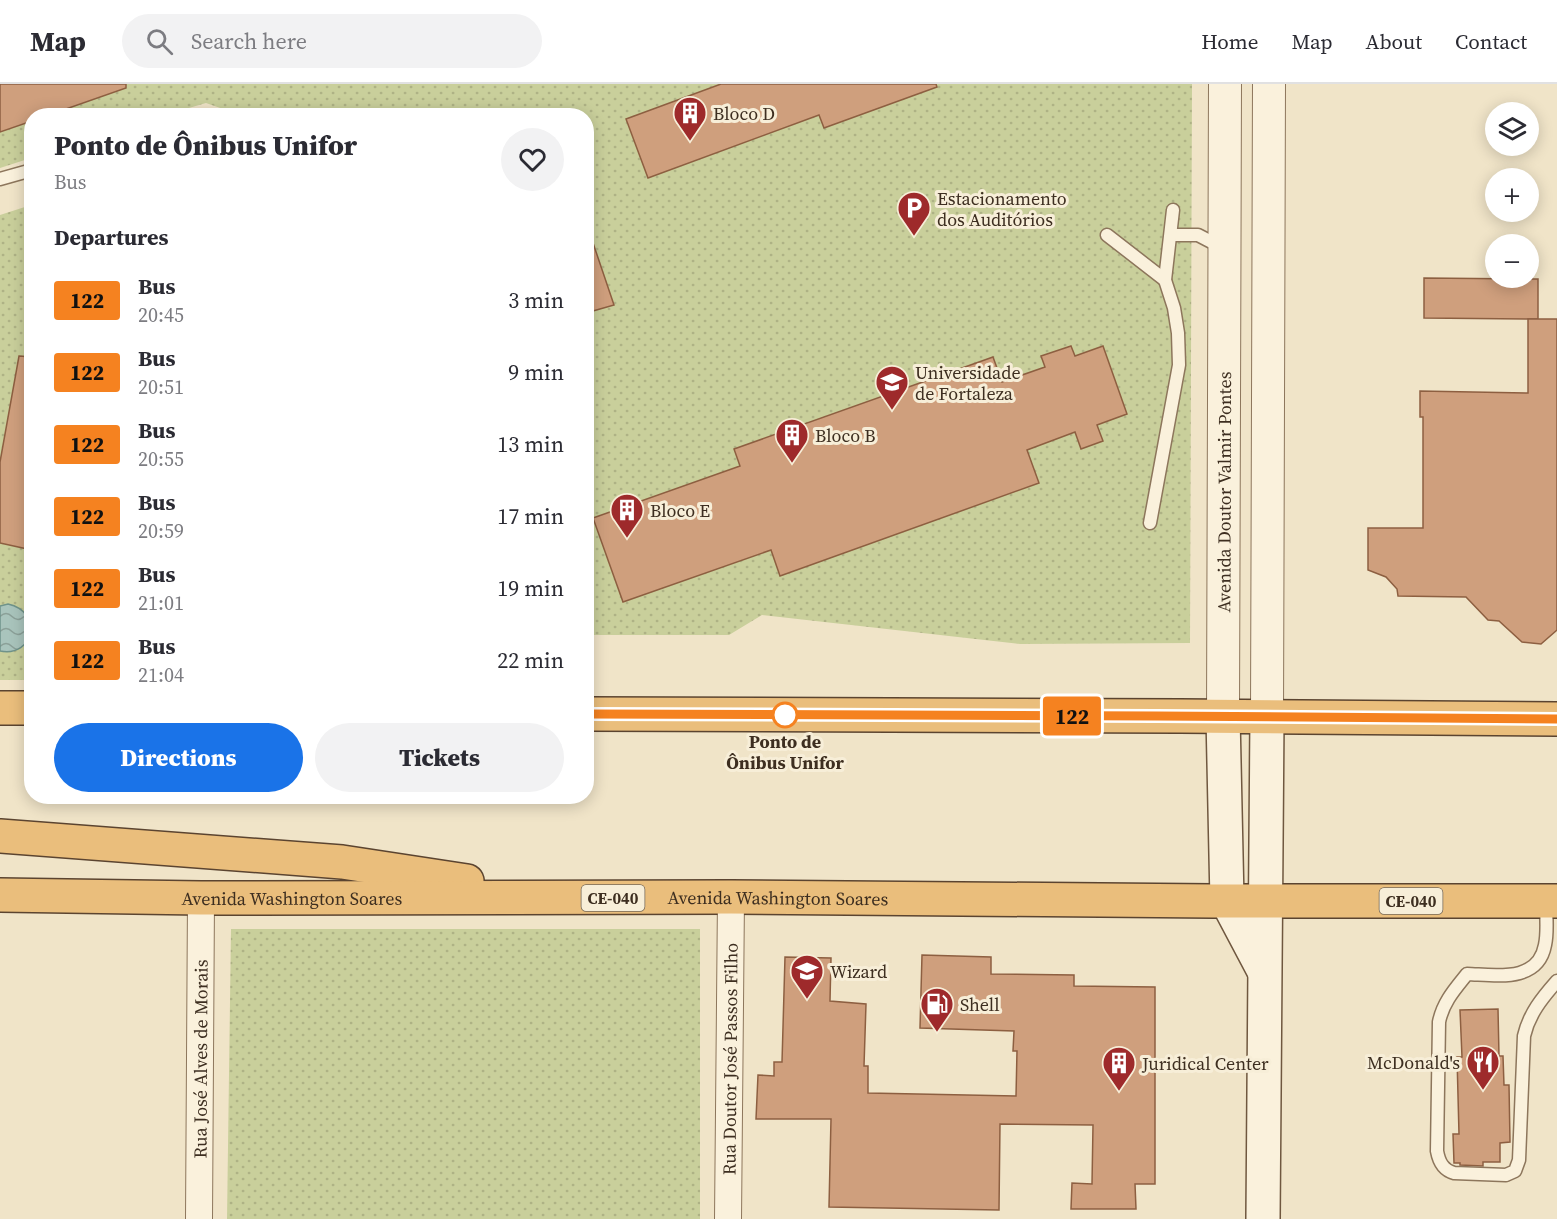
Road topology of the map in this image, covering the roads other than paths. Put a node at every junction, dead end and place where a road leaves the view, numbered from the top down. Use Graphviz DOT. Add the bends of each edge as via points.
graph roads {
  1 [pos="1225,84"];
  2 [pos="1269,84"];
  3 [pos="24,172"];
  4 [pos="0,179"];
  5 [pos="1173,210"];
  6 [pos="1107,235"];
  7 [pos="1171,235"];
  8 [pos="1224,249"];
  9 [pos="1166,280"];
  10 [pos="1150,523"];
  11 [pos="0,708"];
  12 [pos="24,708"];
  13 [pos="594,714"];
  14 [pos="1223,716"];
  15 [pos="1268,717"];
  16 [pos="1557,719"];
  17 [pos="0,836"];
  18 [pos="0,895"];
  19 [pos="731,897"];
  20 [pos="201,898"];
  21 [pos="576,898"];
  22 [pos="1227,901"];
  23 [pos="1266,901"];
  24 [pos="1552,902"];
  25 [pos="1265,972"];
  26 [pos="1557,981"];
  27 [pos="199,1219"];
  28 [pos="728,1219"];
  29 [pos="1263,1219"];
  1 -- 8 [label="street, Avenida Doutor Valmir Pontes"];
  2 -- 15 [label="street"];
  3 -- 4 [label="lane"];
  5 -- 7 [label="lane"];
  6 -- 9 [label="lane"];
  7 -- 8 [label="lane" via="1198,235"];
  7 -- 9 [label="lane"];
  8 -- 14 [label="street, Avenida Doutor Valmir Pontes"];
  9 -- 10 [label="lane" via="1178,333 1179,365"];
  11 -- 12 [label="highway"];
  13 -- 14 [label="highway"];
  14 -- 15 [label="highway"];
  14 -- 22 [label="main road, Avenida Doutor Valmir Pontes"];
  15 -- 16 [label="highway"];
  15 -- 23 [label="main road"];
  17 -- 21 [label="highway" via="342,862"];
  18 -- 20 [label="highway, Avenida Washington Soares / CE-040"];
  19 -- 21 [label="highway, Avenida Washington Soares / CE-040"];
  19 -- 22 [label="highway, Avenida Washington Soares / CE-040"];
  19 -- 28 [label="street, Rua Doutor José Passos Filho"];
  20 -- 21 [label="highway, Avenida Washington Soares / CE-040"];
  20 -- 27 [label="street, Rua José Alves de Morais"];
  22 -- 23 [label="highway, Avenida Washington Soares / CE-040"];
  22 -- 25 [label="main road"];
  23 -- 24 [label="highway, Avenida Washington Soares / CE-040"];
  23 -- 25 [label="main road"];
  24 -- 26 [label="lane" via="1546,944 1534,967 1507,976 1467,974 1441,1011 1437,1151 1448,1171 1515,1171 1519,1160 1524,1036 1538,1003"];
  25 -- 29 [label="main road"];
}
